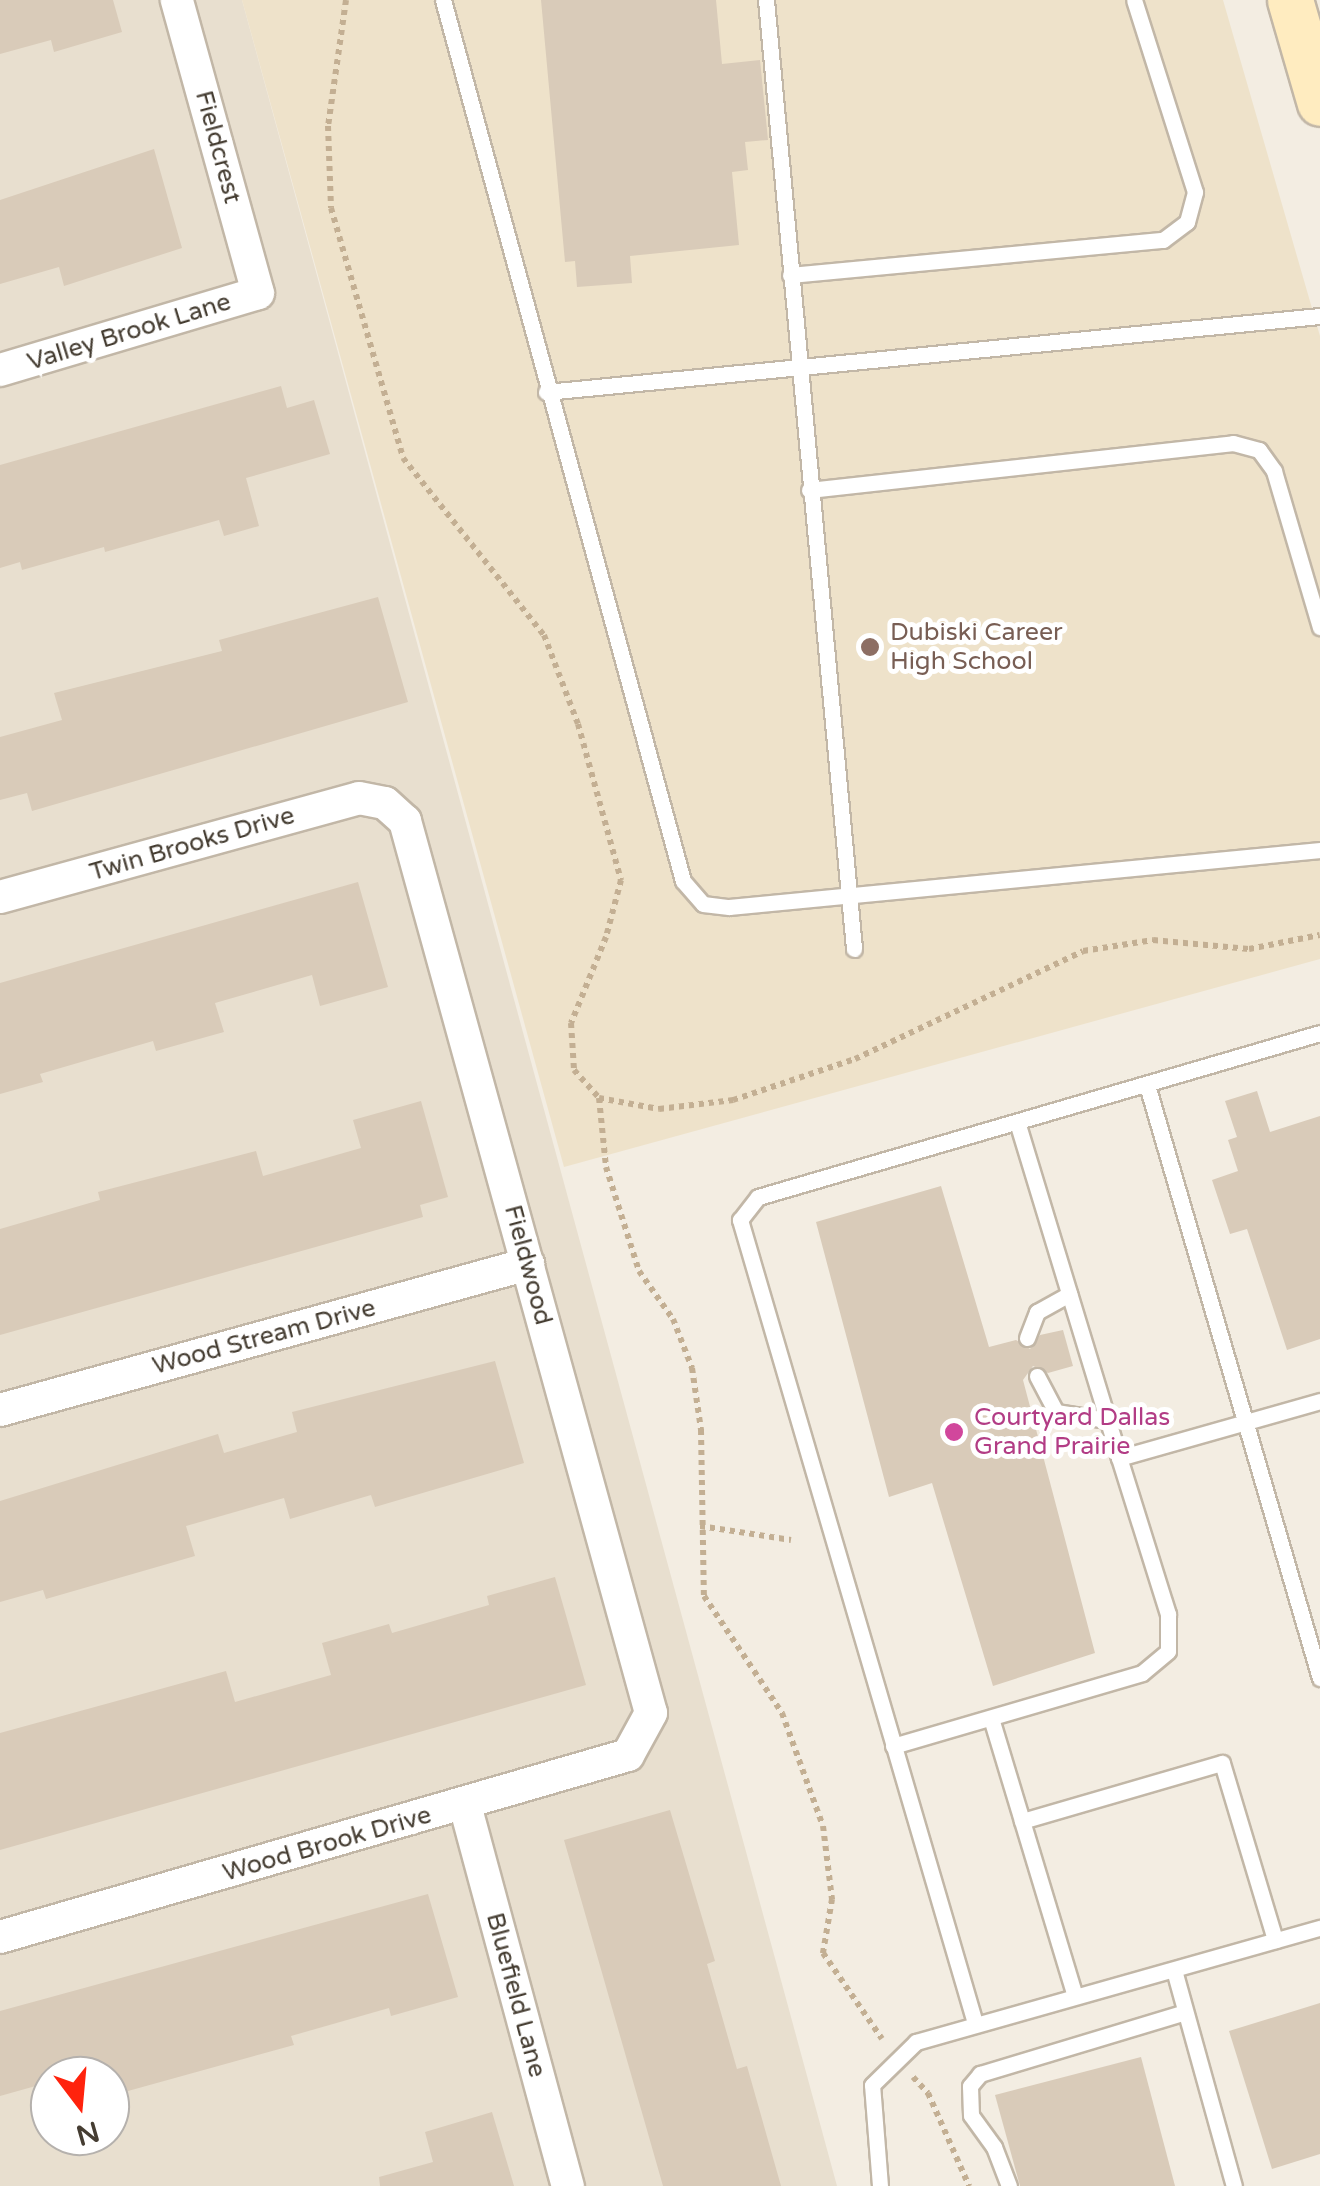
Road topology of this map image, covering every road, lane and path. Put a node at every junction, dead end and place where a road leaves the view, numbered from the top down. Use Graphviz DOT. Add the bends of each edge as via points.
graph roads {
  1 [pos="177,0"];
  2 [pos="443,0"];
  3 [pos="766,0"];
  4 [pos="1134,0"];
  5 [pos="1290,0"];
  6 [pos="1320,103"];
  7 [pos="790,275"];
  8 [pos="258,294"];
  9 [pos="1320,316"];
  10 [pos="797,364"];
  11 [pos="0,370"];
  12 [pos="546,392"];
  13 [pos="810,490"];
  14 [pos="1320,628"];
  15 [pos="385,803"];
  16 [pos="1320,850"];
  17 [pos="849,894"];
  18 [pos="0,897"];
  19 [pos="854,948"];
  20 [pos="1320,1032"];
  21 [pos="1148,1086"];
  22 [pos="599,1098"];
  23 [pos="1018,1125"];
  24 [pos="528,1264"];
  25 [pos="1068,1294"];
  26 [pos="1028,1338"];
  27 [pos="1038,1376"];
  28 [pos="1320,1401"];
  29 [pos="0,1410"];
  30 [pos="1107,1420"];
  31 [pos="1245,1423"];
  32 [pos="1119,1458"];
  33 [pos="700,1526"];
  34 [pos="791,1540"];
  35 [pos="1320,1678"];
  36 [pos="991,1718"];
  37 [pos="643,1735"];
  38 [pos="893,1746"];
  39 [pos="464,1805"];
  40 [pos="1022,1821"];
  41 [pos="1320,1928"];
  42 [pos="0,1937"];
  43 [pos="1275,1940"];
  44 [pos="1174,1970"];
  45 [pos="1075,1996"];
  46 [pos="1185,2012"];
  47 [pos="975,2023"];
  48 [pos="879,2035"];
  49 [pos="909,2072"];
  50 [pos="568,2186"];
  51 [pos="880,2186"];
  52 [pos="969,2186"];
  53 [pos="1009,2186"];
  54 [pos="1234,2186"];
  1 -- 8 [label="street, Fieldcrest"];
  2 -- 12 [label="lane"];
  3 -- 7 [label="lane"];
  4 -- 7 [label="lane" via="1195,192 1188,222 1163,240"];
  5 -- 6 [label="main road"];
  7 -- 10 [label="lane"];
  8 -- 11 [label="street, Valley Brook Lane"];
  9 -- 10 [label="lane"];
  10 -- 12 [label="lane"];
  10 -- 13 [label="lane"];
  12 -- 17 [label="lane" via="683,881 703,904 728,907"];
  13 -- 14 [label="lane" via="1233,444 1259,450 1274,470"];
  13 -- 17 [label="lane"];
  15 -- 18 [label="street, Twin Brooks Drive" via="359,798"];
  15 -- 24 [label="street, Fieldwood" via="405,822"];
  16 -- 17 [label="lane"];
  17 -- 19 [label="lane"];
  20 -- 21 [label="lane"];
  21 -- 23 [label="lane"];
  21 -- 31 [label="lane"];
  22 -- 33 [label="path" via="606,1167 640,1271 673,1320 692,1368 701,1430"];
  23 -- 25 [label="lane"];
  23 -- 38 [label="lane" via="758,1196 740,1220"];
  24 -- 29 [label="street, Wood Stream Drive"];
  24 -- 37 [label="street, Fieldwood" via="651,1713"];
  25 -- 26 [label="lane" via="1037,1312"];
  25 -- 30 [label="lane"];
  27 -- 30 [label="lane" via="1056,1412"];
  28 -- 31 [label="lane"];
  30 -- 32 [label="lane"];
  31 -- 32 [label="lane"];
  31 -- 35 [label="lane"];
  32 -- 36 [label="lane" via="1168,1614 1168,1650 1142,1674"];
  33 -- 34 [label="path"];
  33 -- 48 [label="path" via="704,1596 782,1713 823,1826 832,1899 823,1954"];
  36 -- 38 [label="lane"];
  36 -- 40 [label="lane"];
  37 -- 39 [label="street, Wood Brook Drive" via="628,1755"];
  38 -- 47 [label="lane"];
  39 -- 42 [label="street, Wood Brook Drive"];
  39 -- 50 [label="street, Bluefield Lane"];
  40 -- 43 [label="lane" via="1222,1762"];
  40 -- 45 [label="lane"];
  41 -- 43 [label="lane"];
  43 -- 44 [label="lane"];
  44 -- 45 [label="lane"];
  44 -- 46 [label="lane"];
  45 -- 47 [label="lane"];
  46 -- 53 [label="lane" via="980,2074 970,2086 971,2114"];
  46 -- 54 [label="lane"];
  47 -- 51 [label="lane" via="916,2042 872,2084"];
  49 -- 52 [label="path" via="928,2093"];
}
